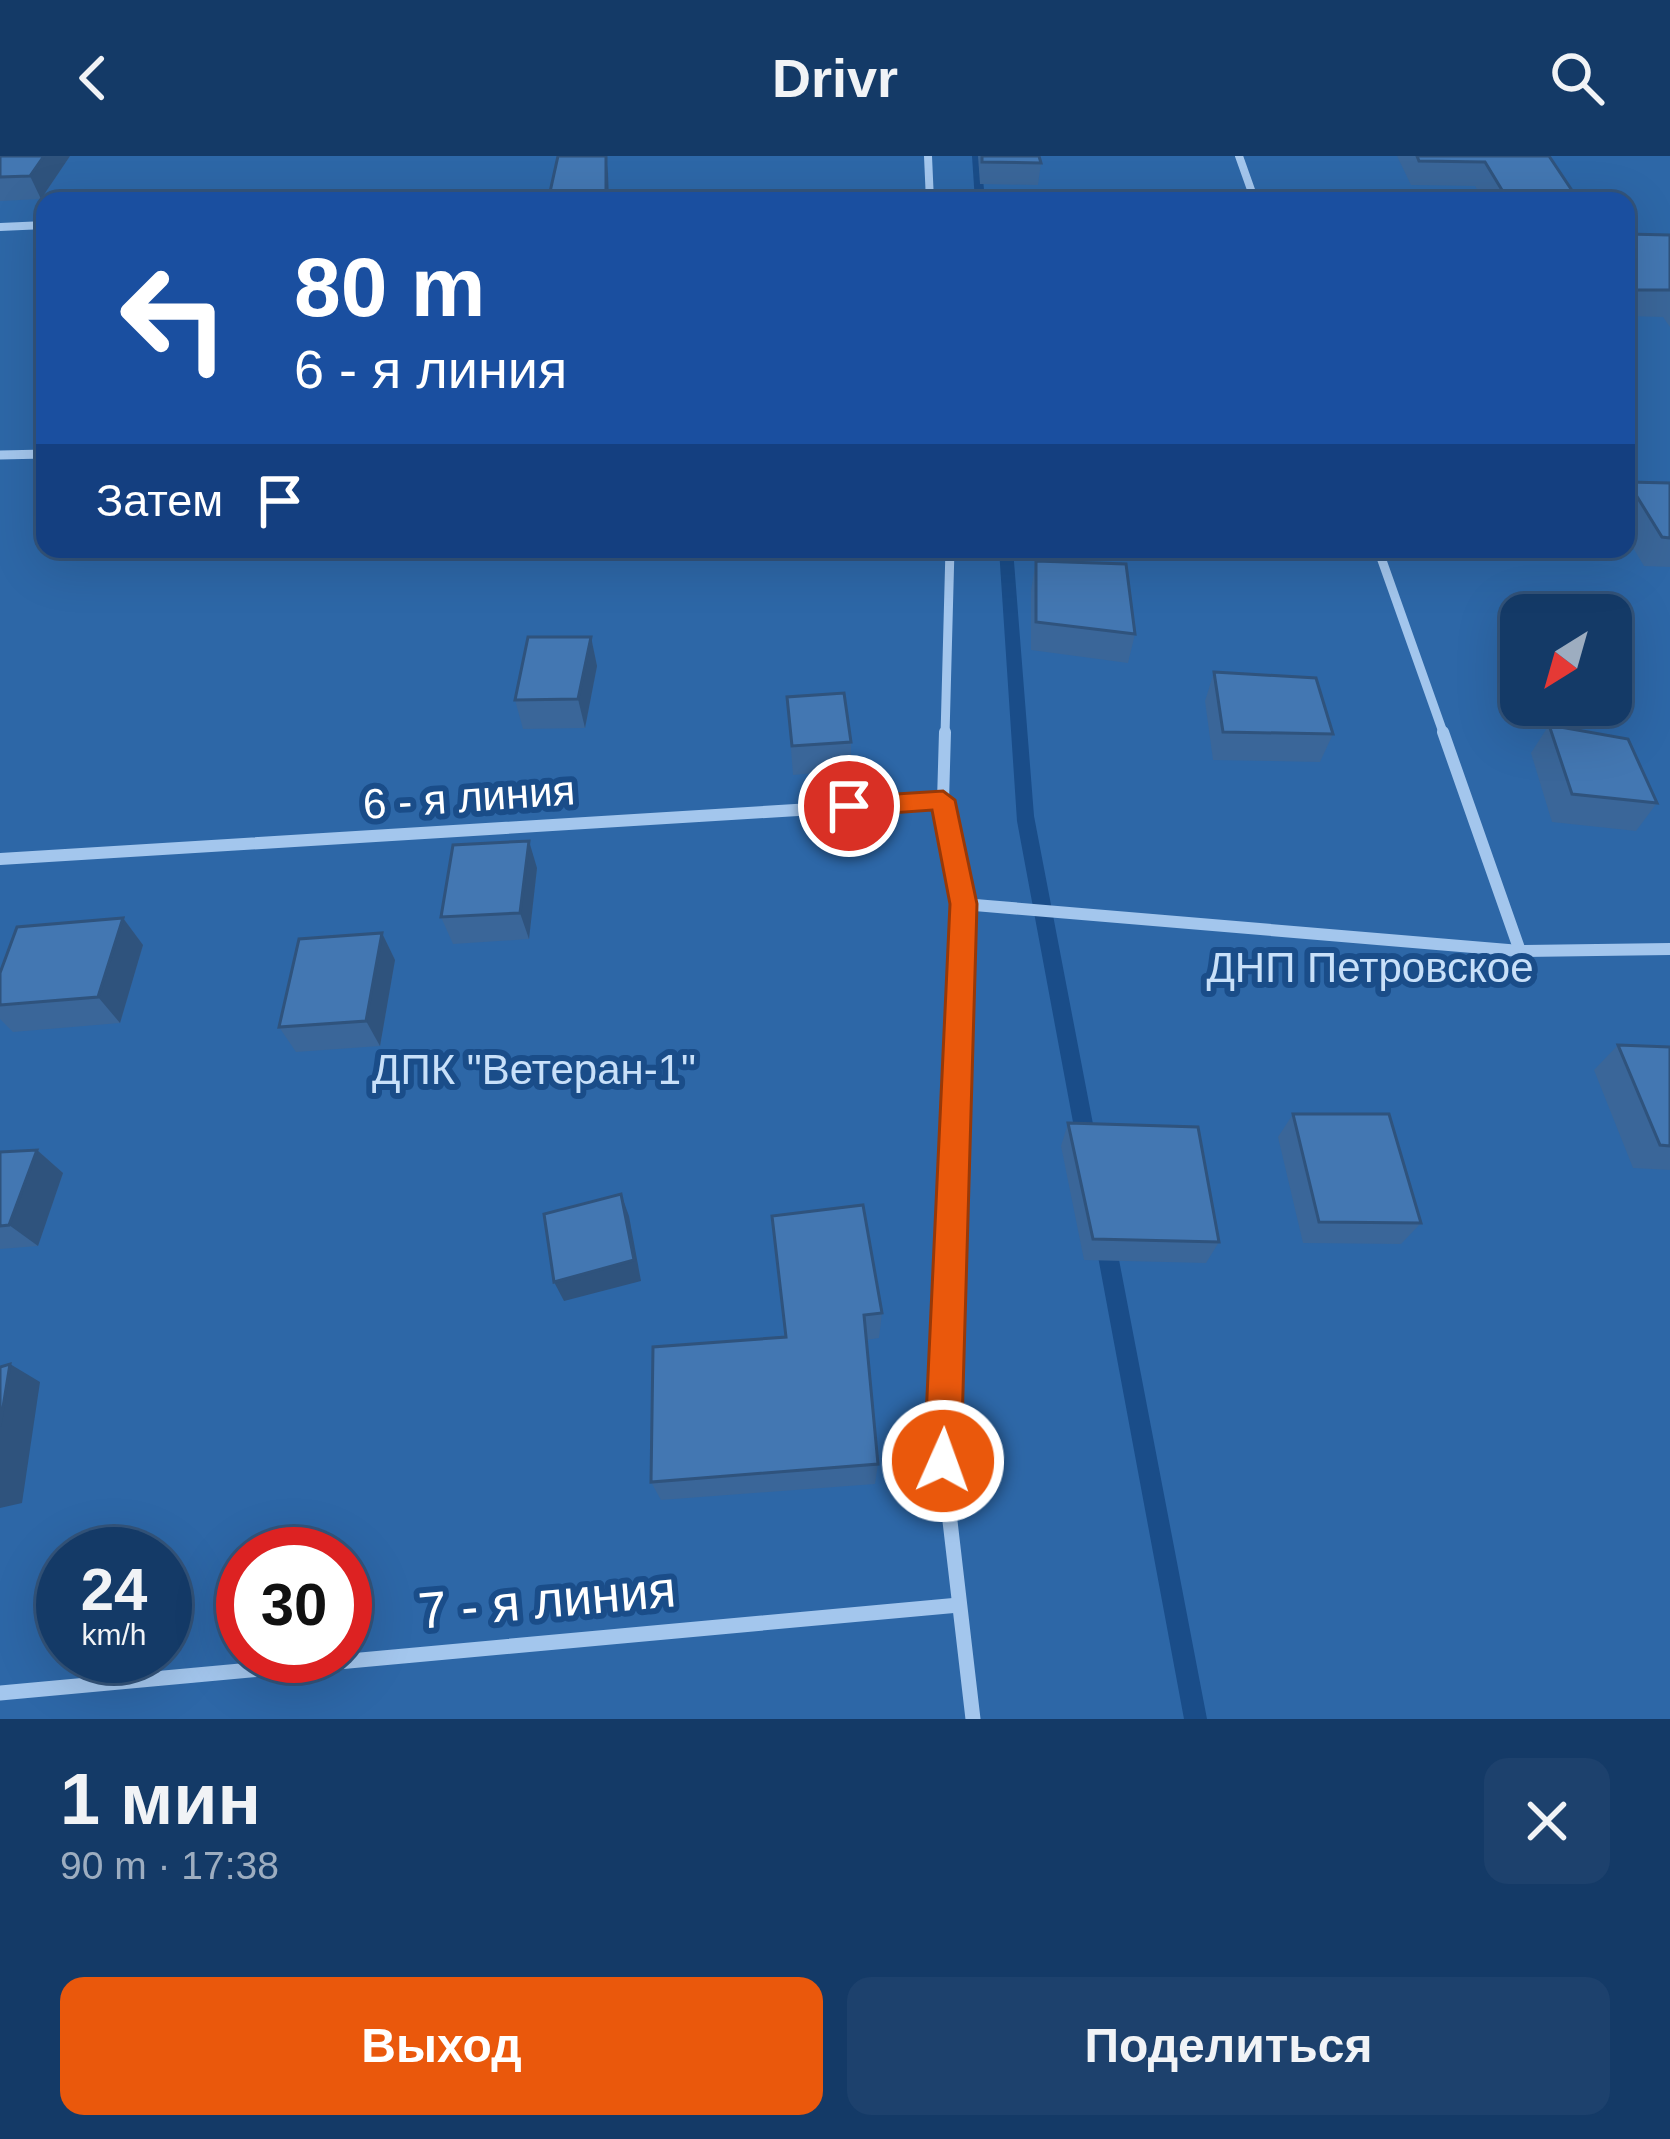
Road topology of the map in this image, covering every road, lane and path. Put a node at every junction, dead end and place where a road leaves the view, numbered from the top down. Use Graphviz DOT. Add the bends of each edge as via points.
graph roads {
  1 [pos="928,156"];
  2 [pos="1239,156"];
  3 [pos="930,192"];
  4 [pos="1252,192"];
  5 [pos="36,225"];
  6 [pos="0,227"];
  7 [pos="36,454"];
  8 [pos="0,455"];
  9 [pos="950,558"];
  10 [pos="1381,558"];
  11 [pos="943,800"];
  12 [pos="0,859"];
  13 [pos="963,904"];
  14 [pos="1670,949"];
  15 [pos="1520,951"];
  16 [pos="959,1605"];
  17 [pos="0,1693"];
  18 [pos="973,1719"];
  1 -- 3 [label="street"];
  2 -- 4 [label="street"];
  5 -- 6 [label="street"];
  7 -- 8 [label="street"];
  9 -- 11 [label="street"];
  10 -- 15 [label="street"];
  11 -- 12 [label="street, 6 - я линия"];
  11 -- 13 [label="street"];
  13 -- 15 [label="street"];
  13 -- 16 [label="street" via="943,1461"];
  14 -- 15 [label="street"];
  16 -- 17 [label="street, 7 - я линия"];
  16 -- 18 [label="street"];
}
